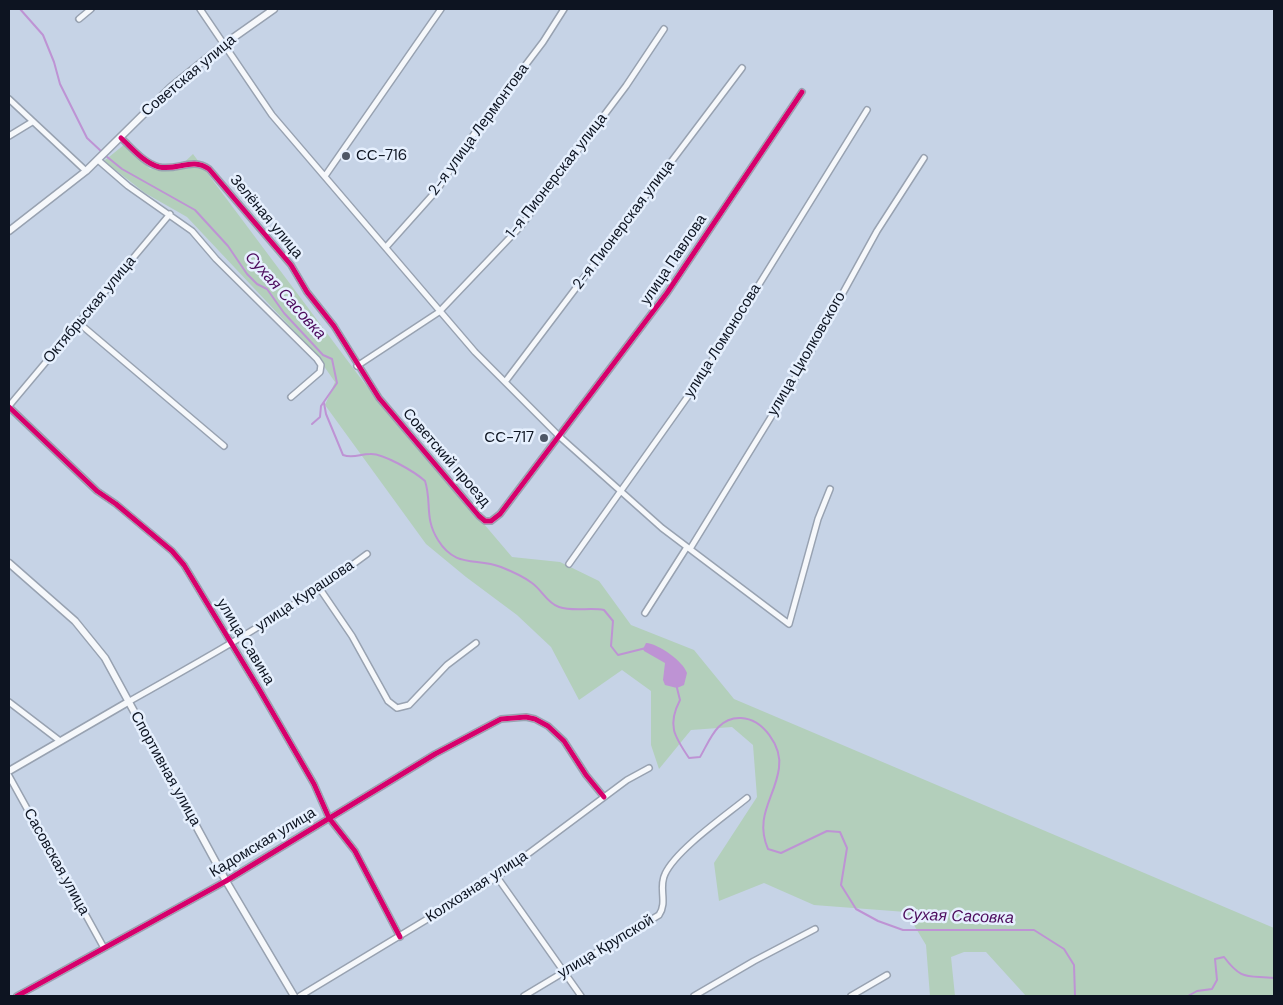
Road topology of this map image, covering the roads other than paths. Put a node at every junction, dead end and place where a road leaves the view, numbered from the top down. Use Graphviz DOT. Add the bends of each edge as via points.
graph roads {
  1 [pos="91,9"];
  2 [pos="200,9"];
  3 [pos="274,9"];
  4 [pos="441,9"];
  5 [pos="564,9"];
  6 [pos="79,20"];
  7 [pos="664,29"];
  8 [pos="223,45"];
  9 [pos="742,68"];
  10 [pos="802,92"];
  11 [pos="9,99"];
  12 [pos="866,110"];
  13 [pos="32,122"];
  14 [pos="9,136"];
  15 [pos="121,138"];
  16 [pos="924,158"];
  17 [pos="99,160"];
  18 [pos="86,171"];
  19 [pos="325,176"];
  20 [pos="170,214"];
  21 [pos="9,231"];
  22 [pos="387,246"];
  23 [pos="439,312"];
  24 [pos="80,324"];
  25 [pos="357,366"];
  26 [pos="505,382"];
  27 [pos="291,397"];
  28 [pos="9,407"];
  29 [pos="560,437"];
  30 [pos="224,446"];
  31 [pos="830,488"];
  32 [pos="622,492"];
  33 [pos="689,548"];
  34 [pos="367,554"];
  35 [pos="9,563"];
  36 [pos="569,564"];
  37 [pos="320,589"];
  38 [pos="645,614"];
  39 [pos="476,643"];
  40 [pos="231,644"];
  41 [pos="9,702"];
  42 [pos="128,702"];
  43 [pos="60,741"];
  44 [pos="648,768"];
  45 [pos="9,771"];
  46 [pos="9,776"];
  47 [pos="604,797"];
  48 [pos="747,798"];
  49 [pos="329,818"];
  50 [pos="497,877"];
  51 [pos="226,880"];
  52 [pos="815,929"];
  53 [pos="400,937"];
  54 [pos="104,948"];
  55 [pos="564,973"];
  56 [pos="887,975"];
  57 [pos="18,996"];
  58 [pos="294,996"];
  59 [pos="300,996"];
  60 [pos="524,996"];
  61 [pos="581,996"];
  62 [pos="694,996"];
  63 [pos="851,996"];
  1 -- 6 [label="street"];
  2 -- 8 [label="street"];
  3 -- 8 [label="street, Советская улица"];
  4 -- 19 [label="street"];
  5 -- 22 [label="street, 2-я улица Лермонтова" via="437,190"];
  7 -- 23 [label="street, 1-я Пионерская улица" via="621,94 521,226"];
  8 -- 15 [label="street, Советская улица" via="159,98"];
  8 -- 19 [label="street" via="272,114"];
  9 -- 26 [label="street, 2-я Пионерская улица"];
  10 -- 29 [label="street, улица Павлова" via="668,293"];
  11 -- 13 [label="street"];
  12 -- 32 [label="street, улица Ломоносова" via="703,375"];
  13 -- 14 [label="street"];
  13 -- 18 [label="street"];
  15 -- 17 [label="street, Советская улица"];
  15 -- 25 [label="street, Зелёная улица" via="157,166 198,163 209,169 291,265"];
  16 -- 33 [label="street, улица Циолковского" via="877,231 806,360"];
  17 -- 18 [label="street"];
  17 -- 20 [label="street" via="128,186"];
  18 -- 21 [label="street"];
  19 -- 22 [label="street"];
  20 -- 24 [label="street, Октябрьская улица"];
  20 -- 27 [label="street" via="192,231 321,366 320,372"];
  22 -- 23 [label="street"];
  23 -- 25 [label="street"];
  23 -- 26 [label="street"];
  24 -- 28 [label="street, Октябрьская улица"];
  24 -- 30 [label="street"];
  25 -- 29 [label="street, Советский проезд" via="392,415 485,521 500,514"];
  26 -- 29 [label="street"];
  28 -- 40 [label="street, улица Савина" via="78,474 172,552 194,581"];
  29 -- 32 [label="street"];
  31 -- 33 [label="street" via="818,518 789,624"];
  32 -- 33 [label="street"];
  32 -- 36 [label="street, улица Ломоносова"];
  33 -- 38 [label="street, улица Циолковского"];
  34 -- 37 [label="street, улица Курашова"];
  35 -- 42 [label="street, Спортивная улица" via="91,638"];
  37 -- 39 [label="street" via="352,636 388,701 397,708 409,705 447,666"];
  37 -- 40 [label="street, улица Курашова"];
  40 -- 42 [label="street, улица Курашова"];
  40 -- 49 [label="street, улица Савина" via="309,776"];
  41 -- 43 [label="street"];
  42 -- 43 [label="street, улица Курашова"];
  42 -- 51 [label="street, Спортивная улица"];
  43 -- 45 [label="street, улица Курашова"];
  44 -- 47 [label="street, Колхозная улица"];
  46 -- 54 [label="street, Сасовская улица"];
  47 -- 49 [label="street, Кадомская улица" via="564,740 535,719 515,717 501,719 435,754"];
  47 -- 50 [label="street, Колхозная улица"];
  48 -- 55 [label="street, улица Крупской" via="667,869 662,884 664,906 659,915"];
  49 -- 51 [label="street, Кадомская улица"];
  49 -- 53 [label="street, улица Савина" via="355,851"];
  50 -- 53 [label="street, Колхозная улица"];
  50 -- 55 [label="street"];
  51 -- 54 [label="street, Кадомская улица"];
  51 -- 58 [label="street, Спортивная улица"];
  52 -- 62 [label="street"];
  53 -- 59 [label="street, Колхозная улица"];
  54 -- 57 [label="street, Кадомская улица"];
  55 -- 60 [label="street, улица Крупской"];
  55 -- 61 [label="street"];
  56 -- 63 [label="street"];
}
